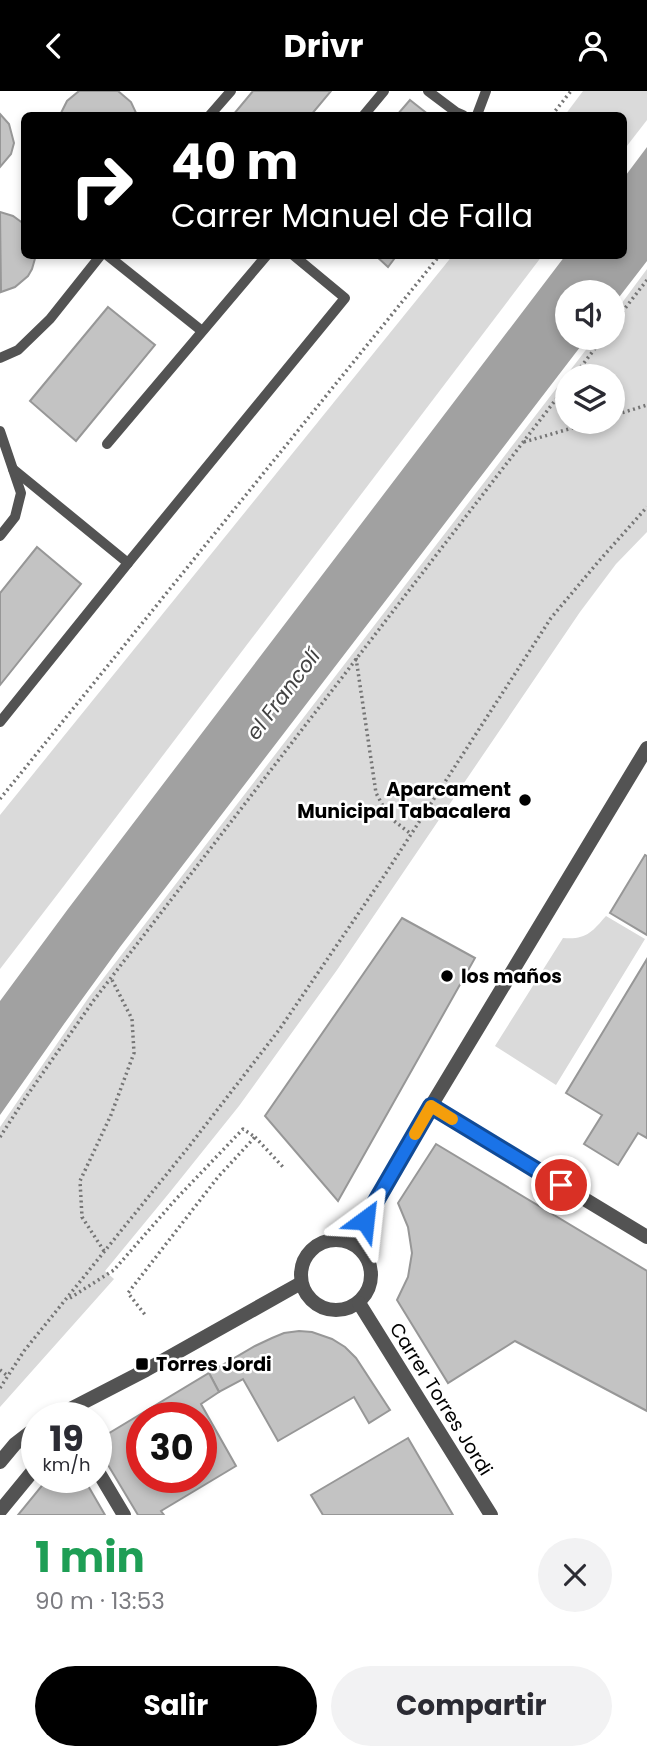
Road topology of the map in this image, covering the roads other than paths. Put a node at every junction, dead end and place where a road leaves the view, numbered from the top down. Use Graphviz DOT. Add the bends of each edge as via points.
graph roads {
  1 [pos="231,91"];
  2 [pos="384,91"];
  3 [pos="428,91"];
  4 [pos="486,91"];
  5 [pos="213,112"];
  6 [pos="366,112"];
  7 [pos="456,112"];
  8 [pos="478,112"];
  9 [pos="99,259"];
  10 [pos="112,259"];
  11 [pos="264,259"];
  12 [pos="298,259"];
  13 [pos="202,331"];
  14 [pos="0,358"];
  15 [pos="0,431"];
  16 [pos="107,443"];
  17 [pos="13,469"];
  18 [pos="0,536"];
  19 [pos="128,563"];
  20 [pos="0,722"];
  21 [pos="647,748"];
  22 [pos="431,1106"];
  23 [pos="647,1237"];
  24 [pos="351,1243"];
  25 [pos="302,1283"];
  26 [pos="359,1303"];
  27 [pos="88,1402"];
  28 [pos="21,1439"];
  29 [pos="0,1462"];
  30 [pos="21,1485"];
  31 [pos="111,1493"];
  32 [pos="0,1511"];
  33 [pos="124,1515"];
  34 [pos="490,1515"];
  1 -- 5 [label="lane"];
  2 -- 6 [label="lane"];
  3 -- 7 [label="lane"];
  4 -- 8 [label="lane"];
  9 -- 14 [label="lane" via="50,319 18,350"];
  10 -- 13 [label="lane"];
  11 -- 13 [label="lane"];
  12 -- 19 [label="lane" via="345,298"];
  13 -- 16 [label="lane"];
  15 -- 17 [label="lane"];
  17 -- 18 [label="lane" via="21,493 15,517"];
  17 -- 19 [label="lane"];
  19 -- 20 [label="lane"];
  21 -- 22 [label="street"];
  22 -- 23 [label="street"];
  22 -- 24 [label="street"];
  24 -- 25 [label="street" via="328,1240 315,1246 303,1263"];
  24 -- 26 [label="street" via="365,1254 371,1271 369,1288"];
  25 -- 26 [label="street" via="309,1298 321,1308 337,1311"];
  25 -- 27 [label="street"];
  26 -- 34 [label="street, Carrer Torres Jordi"];
  28 -- 29 [label="street"];
  30 -- 32 [label="street"];
  31 -- 33 [label="street"];
}
